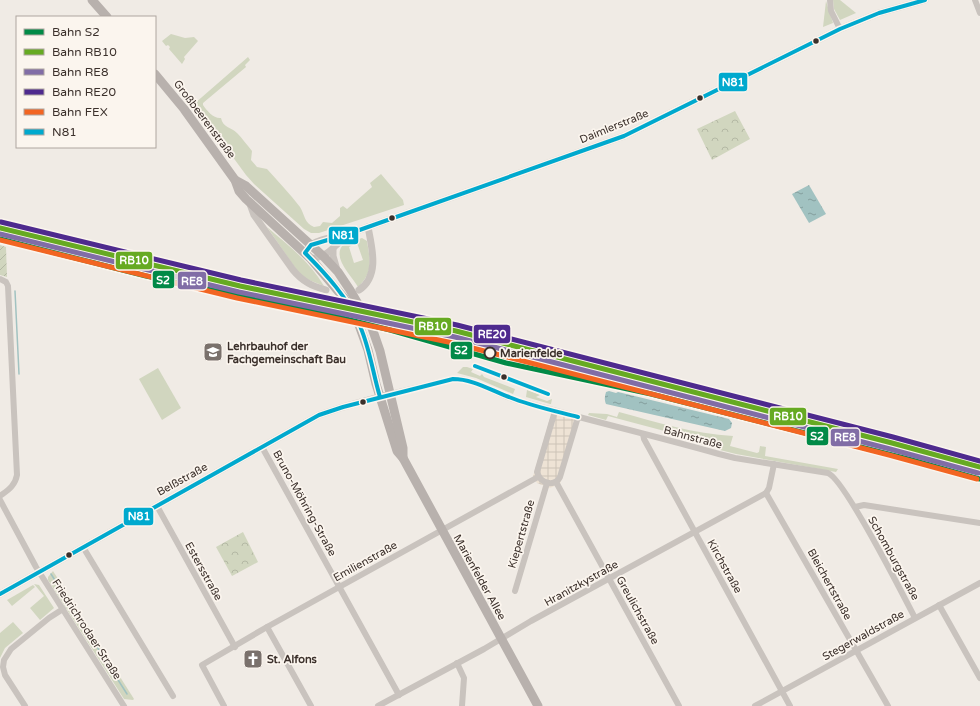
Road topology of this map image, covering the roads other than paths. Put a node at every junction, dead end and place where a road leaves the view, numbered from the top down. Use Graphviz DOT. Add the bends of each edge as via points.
graph roads {
  1 [pos="93,0"];
  2 [pos="830,0"];
  3 [pos="925,0"];
  4 [pos="975,0"];
  5 [pos="980,13"];
  6 [pos="106,16"];
  7 [pos="840,29"];
  8 [pos="156,75"];
  9 [pos="235,180"];
  10 [pos="249,203"];
  11 [pos="368,227"];
  12 [pos="350,233"];
  13 [pos="311,245"];
  14 [pos="333,249"];
  15 [pos="308,256"];
  16 [pos="323,256"];
  17 [pos="338,272"];
  18 [pos="0,279"];
  19 [pos="326,290"];
  20 [pos="350,290"];
  21 [pos="359,290"];
  22 [pos="339,292"];
  23 [pos="391,394"];
  24 [pos="380,397"];
  25 [pos="555,411"];
  26 [pos="578,417"];
  27 [pos="643,434"];
  28 [pos="262,447"];
  29 [pos="403,458"];
  30 [pos="774,464"];
  31 [pos="538,477"];
  32 [pos="556,482"];
  33 [pos="547,483"];
  34 [pos="766,493"];
  35 [pos="0,496"];
  36 [pos="0,500"];
  37 [pos="157,506"];
  38 [pos="855,507"];
  39 [pos="980,523"];
  40 [pos="441,530"];
  41 [pos="695,532"];
  42 [pos="83,547"];
  43 [pos="39,572"];
  44 [pos="610,579"];
  45 [pos="980,583"];
  46 [pos="339,587"];
  47 [pos="515,591"];
  48 [pos="0,594"];
  49 [pos="939,605"];
  50 [pos="62,609"];
  51 [pos="915,618"];
  52 [pos="267,627"];
  53 [pos="501,639"];
  54 [pos="235,647"];
  55 [pos="856,651"];
  56 [pos="457,663"];
  57 [pos="980,678"];
  58 [pos="782,691"];
  59 [pos="399,695"];
  60 [pos="173,696"];
  61 [pos="25,706"];
  62 [pos="124,706"];
  63 [pos="224,706"];
  64 [pos="311,706"];
  65 [pos="378,706"];
  66 [pos="462,706"];
  67 [pos="538,706"];
  68 [pos="679,706"];
  69 [pos="755,706"];
  70 [pos="790,706"];
  71 [pos="888,706"];
  1 -- 6 [label="main road"];
  2 -- 7 [label="street" via="831,10"];
  3 -- 7 [label="street, Daimlerstraße" via="880,13"];
  4 -- 5 [label="street"];
  7 -- 11 [label="street, Daimlerstraße" via="630,134"];
  8 -- 9 [label="main road, Großbeerenstraße" via="181,105"];
  9 -- 10 [label="main road, Großbeerenstraße" via="239,191"];
  9 -- 13 [label="main road, Großbeerenstraße" via="246,186"];
  10 -- 15 [label="main road, Großbeerenstraße"];
  10 -- 19 [label="street" via="254,215 300,278 313,287"];
  11 -- 12 [label="street, Daimlerstraße"];
  11 -- 21 [label="street" via="373,272 367,283"];
  12 -- 13 [label="street, Daimlerstraße"];
  12 -- 14 [label="street"];
  13 -- 15 [label="street"];
  13 -- 16 [label="main road, Großbeerenstraße"];
  14 -- 16 [label="street"];
  14 -- 17 [label="street"];
  15 -- 16 [label="street"];
  15 -- 22 [label="main road, Großbeerenstraße"];
  16 -- 17 [label="main road, Großbeerenstraße"];
  17 -- 20 [label="main road, Großbeerenstraße"];
  18 -- 35 [label="street" via="8,286 17,475 12,486"];
  20 -- 23 [label="main road, Marienfelder Allee" via="372,328"];
  22 -- 24 [label="main road, Marienfelder Allee" via="359,325"];
  23 -- 24 [label="street"];
  23 -- 25 [label="street, Bahnstraße" via="461,379 510,398"];
  23 -- 29 [label="main road, Marienfelder Allee"];
  24 -- 28 [label="street, Belßstraße" via="319,415"];
  24 -- 29 [label="main road, Marienfelder Allee" via="397,451"];
  25 -- 26 [label="street, Bahnstraße"];
  25 -- 31 [label="street"];
  26 -- 27 [label="street, Bahnstraße"];
  26 -- 32 [label="street" via="560,477"];
  27 -- 30 [label="street, Bahnstraße" via="735,458"];
  27 -- 41 [label="street, Kirchstraße"];
  28 -- 37 [label="street, Belßstraße"];
  28 -- 46 [label="street, Bruno-Möhring-Straße"];
  29 -- 40 [label="main road, Marienfelder Allee"];
  30 -- 34 [label="street"];
  30 -- 38 [label="street, Bahnstraße" via="832,474"];
  31 -- 33 [label="street"];
  31 -- 40 [label="street, Emilienstraße"];
  32 -- 33 [label="street"];
  32 -- 44 [label="street, Greulichstraße"];
  33 -- 47 [label="street, Kiepertstraße"];
  34 -- 41 [label="street, Hranitzkystraße"];
  34 -- 55 [label="street, Bleichertstraße"];
  36 -- 43 [label="street, Friedrichrodaer Straße"];
  37 -- 42 [label="street, Belßstraße"];
  37 -- 54 [label="street, Estersstraße"];
  38 -- 39 [label="street" via="864,505"];
  38 -- 51 [label="street, Schomburgstraße"];
  40 -- 46 [label="street, Emilienstraße"];
  40 -- 53 [label="main road, Marienfelder Allee"];
  41 -- 44 [label="street, Hranitzkystraße"];
  41 -- 58 [label="street, Kirchstraße"];
  42 -- 43 [label="street, Belßstraße"];
  42 -- 60 [label="street"];
  43 -- 48 [label="street, Belßstraße"];
  43 -- 50 [label="street, Friedrichrodaer Straße"];
  44 -- 53 [label="street, Hranitzkystraße"];
  44 -- 68 [label="street, Greulichstraße"];
  45 -- 49 [label="street, Stegerwaldstraße"];
  46 -- 52 [label="street, Emilienstraße"];
  46 -- 59 [label="street, Bruno-Möhring-Straße"];
  49 -- 51 [label="street, Stegerwaldstraße"];
  49 -- 57 [label="street"];
  50 -- 61 [label="street" via="11,649 4,660 5,675"];
  50 -- 62 [label="street, Friedrichrodaer Straße"];
  51 -- 55 [label="street, Stegerwaldstraße"];
  52 -- 54 [label="street, Emilienstraße"];
  52 -- 64 [label="street"];
  53 -- 56 [label="street, Hranitzkystraße"];
  53 -- 67 [label="main road, Marienfelder Allee"];
  54 -- 63 [label="street, Emilienstraße" via="202,665"];
  55 -- 58 [label="street, Stegerwaldstraße"];
  55 -- 71 [label="street, Bleichertstraße"];
  56 -- 59 [label="street, Hranitzkystraße"];
  56 -- 66 [label="street" via="464,678"];
  58 -- 69 [label="street, Stegerwaldstraße"];
  58 -- 70 [label="street, Kirchstraße"];
  59 -- 65 [label="street, Hranitzkystraße"];
}
